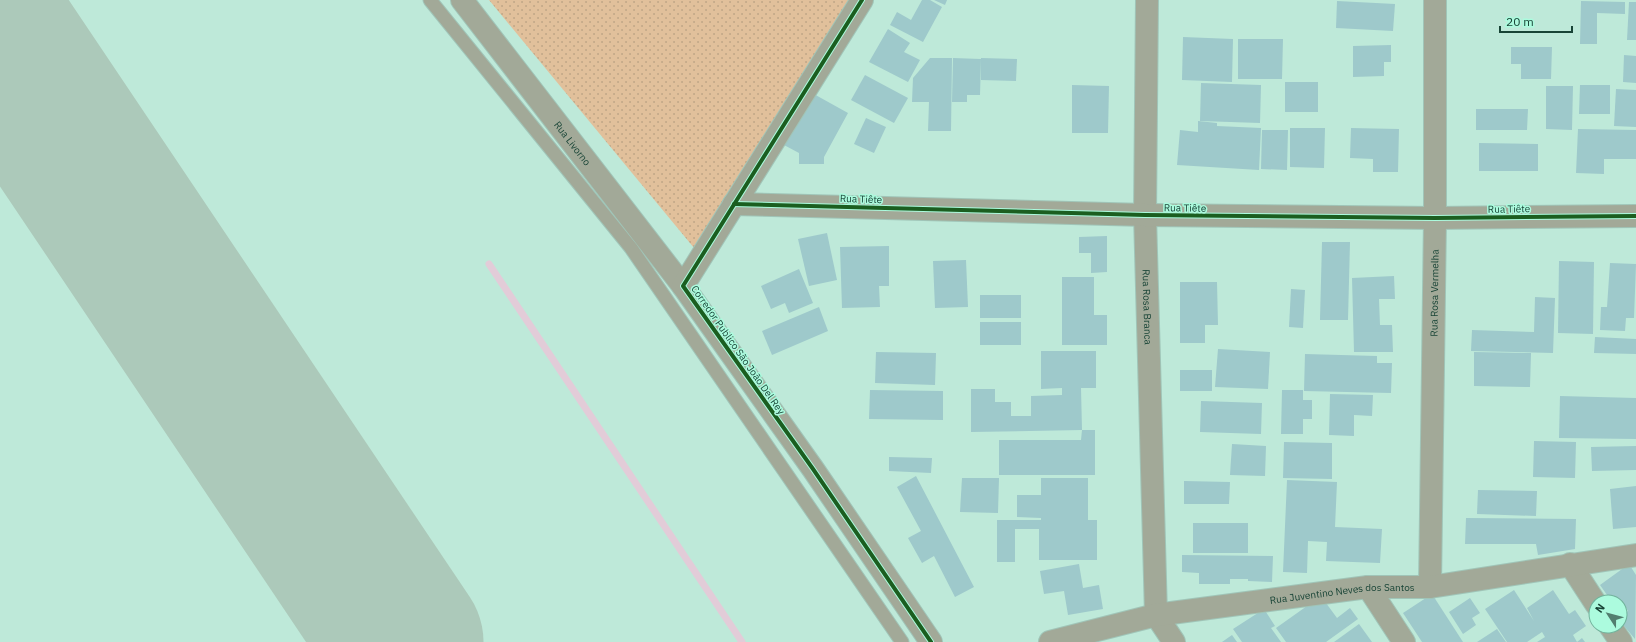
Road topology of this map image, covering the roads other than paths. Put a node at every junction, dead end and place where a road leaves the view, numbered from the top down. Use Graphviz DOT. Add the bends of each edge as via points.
graph roads {
  1 [pos="430,0"];
  2 [pos="462,0"];
  3 [pos="862,0"];
  4 [pos="1147,0"];
  5 [pos="1435,0"];
  6 [pos="734,204"];
  7 [pos="1145,215"];
  8 [pos="1636,216"];
  9 [pos="1435,218"];
  10 [pos="683,286"];
  11 [pos="1636,555"];
  12 [pos="1570,564"];
  13 [pos="1368,587"];
  14 [pos="1430,587"];
  15 [pos="1590,594"];
  16 [pos="1156,615"];
  17 [pos="902,642"];
  18 [pos="931,642"];
  19 [pos="1050,642"];
  20 [pos="1174,642"];
  21 [pos="1404,642"];
  1 -- 17 [label="lane" via="631,248"];
  2 -- 10 [label="street, Rua Livorno"];
  3 -- 6 [label="street, Corredor Publico São João Del Rey"];
  4 -- 7 [label="street, Rua Rosa Branca"];
  5 -- 9 [label="street, Rua Rosa Vermelha"];
  6 -- 7 [label="street, Rua Tiête"];
  6 -- 10 [label="street, Corredor Publico São João Del Rey"];
  7 -- 9 [label="street, Rua Tiête"];
  7 -- 16 [label="street, Rua Rosa Branca"];
  8 -- 9 [label="street, Rua Tiête"];
  9 -- 14 [label="street, Rua Rosa Vermelha"];
  10 -- 18 [label="street, Corredor Publico São João Del Rey" via="813,469"];
  11 -- 12 [label="street, Rua Juventino Neves dos Santos"];
  12 -- 14 [label="street, Rua Juventino Neves dos Santos"];
  12 -- 15 [label="street"];
  13 -- 14 [label="street, Rua Juventino Neves dos Santos"];
  13 -- 16 [label="street, Rua Juventino Neves dos Santos"];
  13 -- 21 [label="street"];
  16 -- 19 [label="street, Rua Juventino Neves dos Santos"];
  16 -- 20 [label="street"];
}
